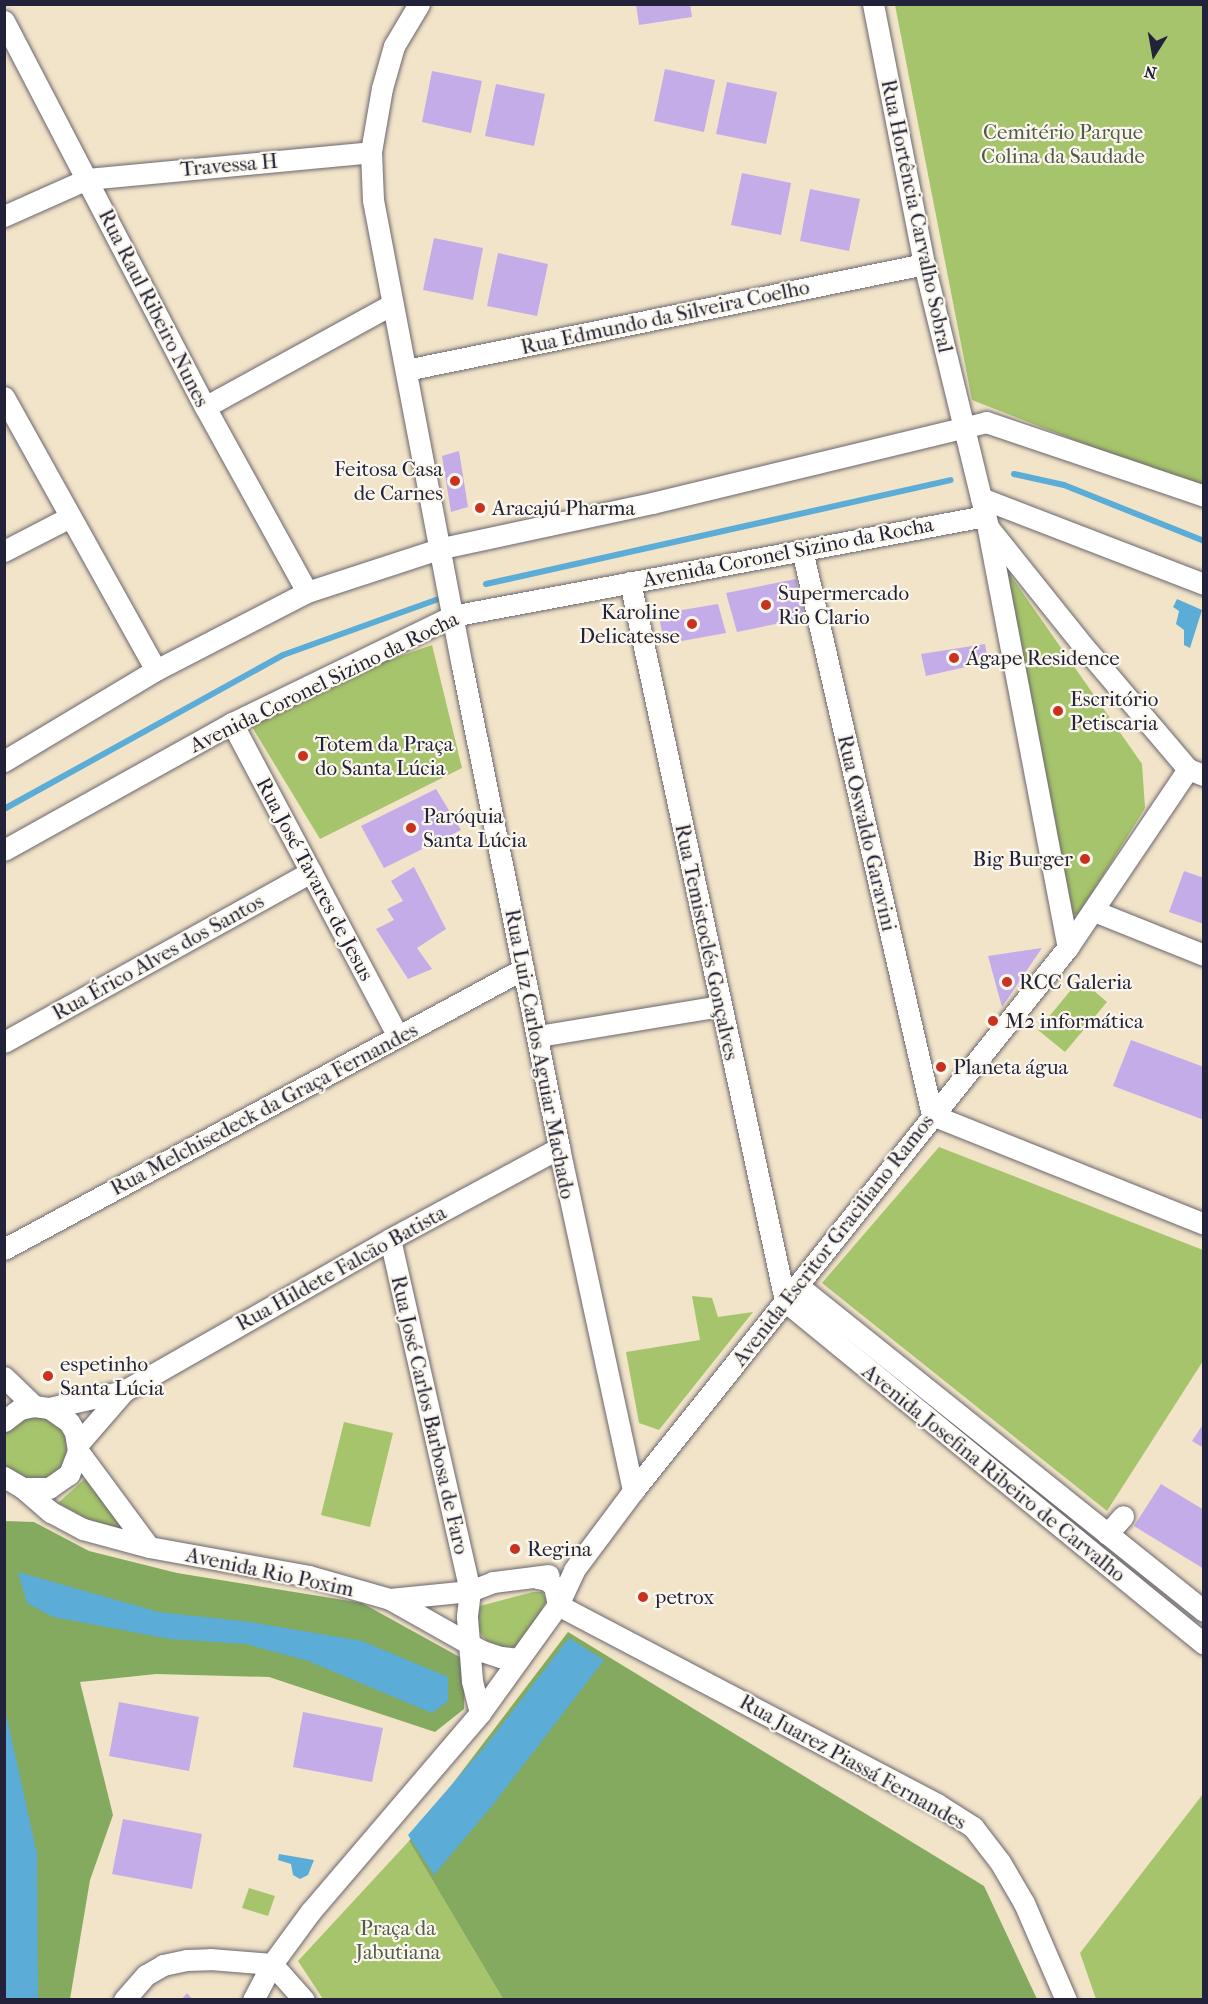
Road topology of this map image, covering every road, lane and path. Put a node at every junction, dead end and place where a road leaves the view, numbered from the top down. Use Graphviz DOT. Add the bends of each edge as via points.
graph roads {
  1 [pos="419,4"];
  2 [pos="873,4"];
  3 [pos="4,21"];
  4 [pos="371,152"];
  5 [pos="87,179"];
  6 [pos="4,216"];
  7 [pos="924,264"];
  8 [pos="392,304"];
  9 [pos="406,370"];
  10 [pos="4,397"];
  11 [pos="205,407"];
  12 [pos="964,427"];
  13 [pos="1203,496"];
  14 [pos="984,514"];
  15 [pos="70,517"];
  16 [pos="441,548"];
  17 [pos="802,550"];
  18 [pos="4,551"];
  19 [pos="630,582"];
  20 [pos="1203,584"];
  21 [pos="307,592"];
  22 [pos="452,616"];
  23 [pos="156,670"];
  24 [pos="232,723"];
  25 [pos="4,761"];
  26 [pos="1196,772"];
  27 [pos="4,850"];
  28 [pos="311,872"];
  29 [pos="1094,911"];
  30 [pos="1068,947"];
  31 [pos="1203,955"];
  32 [pos="523,969"];
  33 [pos="720,1006"];
  34 [pos="398,1036"];
  35 [pos="539,1036"];
  36 [pos="4,1042"];
  37 [pos="932,1115"];
  38 [pos="559,1148"];
  39 [pos="1203,1224"];
  40 [pos="390,1239"];
  41 [pos="4,1249"];
  42 [pos="791,1293"];
  43 [pos="4,1377"];
  44 [pos="124,1391"];
  45 [pos="41,1407"];
  46 [pos="4,1421"];
  47 [pos="78,1447"];
  48 [pos="12,1484"];
  49 [pos="633,1491"];
  50 [pos="1123,1516"];
  51 [pos="1107,1534"];
  52 [pos="149,1547"];
  53 [pos="574,1570"];
  54 [pos="537,1578"];
  55 [pos="470,1591"];
  56 [pos="390,1599"];
  57 [pos="558,1605"];
  58 [pos="1203,1611"];
  59 [pos="471,1644"];
  60 [pos="1203,1644"];
  61 [pos="519,1659"];
  62 [pos="480,1713"];
  63 [pos="272,1964"];
  64 [pos="124,2000"];
  65 [pos="254,2000"];
  66 [pos="304,2000"];
  67 [pos="1066,2000"];
  1 -- 4 [label="street" via="394,46"];
  2 -- 7 [label="street, Rua Hortência Carvalho Sobral"];
  3 -- 5 [label="street, Rua Raul Ribeiro Nunes"];
  4 -- 5 [label="street, Travessa H"];
  4 -- 8 [label="street, Rua Luiz Carlos Aguiar Machado" via="373,200"];
  5 -- 6 [label="street, Travessa H"];
  5 -- 11 [label="street, Rua Raul Ribeiro Nunes"];
  7 -- 9 [label="street, Rua Edmundo da Silveira Coelho"];
  7 -- 12 [label="street, Rua Hortência Carvalho Sobral"];
  8 -- 9 [label="street, Rua Luiz Carlos Aguiar Machado"];
  8 -- 11 [label="street"];
  9 -- 16 [label="street, Rua Luiz Carlos Aguiar Machado"];
  10 -- 15 [label="street"];
  11 -- 21 [label="street, Rua Raul Ribeiro Nunes"];
  12 -- 13 [label="street" via="986,422"];
  12 -- 14 [label="street, Rua Hortência Carvalho Sobral"];
  12 -- 16 [label="street" via="652,503"];
  14 -- 17 [label="street, Avenida Coronel Sizino da Rocha"];
  14 -- 20 [label="street"];
  14 -- 26 [label="street" via="1093,657"];
  14 -- 30 [label="street"];
  15 -- 18 [label="street"];
  15 -- 23 [label="street"];
  16 -- 21 [label="street"];
  16 -- 22 [label="street, Rua Luiz Carlos Aguiar Machado"];
  17 -- 19 [label="street, Avenida Coronel Sizino da Rocha"];
  17 -- 37 [label="street, Rua Oswaldo Garavini"];
  19 -- 22 [label="street, Avenida Coronel Sizino da Rocha"];
  19 -- 33 [label="street, Rua Temistoclés Gonçalves"];
  21 -- 23 [label="street"];
  22 -- 24 [label="street, Avenida Coronel Sizino da Rocha"];
  22 -- 32 [label="street, Rua Luiz Carlos Aguiar Machado"];
  23 -- 25 [label="street"];
  24 -- 27 [label="street, Avenida Coronel Sizino da Rocha"];
  24 -- 28 [label="street, Rua José Tavares de Jesus"];
  26 -- 29 [label="street, Avenida Escritor Graciliano Ramos"];
  28 -- 34 [label="street, Rua José Tavares de Jesus"];
  28 -- 36 [label="street, Rua Érico Alves dos Santos"];
  29 -- 30 [label="street, Avenida Escritor Graciliano Ramos"];
  29 -- 31 [label="street"];
  30 -- 37 [label="street, Avenida Escritor Graciliano Ramos"];
  32 -- 34 [label="street, Rua Melchisedeck da Graça Fernandes"];
  32 -- 35 [label="street, Rua Luiz Carlos Aguiar Machado"];
  33 -- 35 [label="street"];
  33 -- 42 [label="street, Rua Temistoclés Gonçalves"];
  34 -- 41 [label="street, Rua Melchisedeck da Graça Fernandes"];
  35 -- 38 [label="street, Rua Luiz Carlos Aguiar Machado"];
  37 -- 39 [label="street"];
  37 -- 42 [label="street, Avenida Escritor Graciliano Ramos"];
  38 -- 40 [label="street, Rua Hildete Falcão Batista"];
  38 -- 49 [label="street, Rua Luiz Carlos Aguiar Machado"];
  40 -- 44 [label="street, Rua Hildete Falcão Batista"];
  40 -- 55 [label="street, Rua José Carlos Barbosa de Faro"];
  42 -- 49 [label="street, Avenida Escritor Graciliano Ramos"];
  42 -- 51 [label="street, Avenida Josefina Ribeiro de Carvalho"];
  42 -- 60 [label="street, Avenida Josefina Ribeiro de Carvalho"];
  43 -- 45 [label="street"];
  44 -- 45 [label="street, Rua Hildete Falcão Batista"];
  44 -- 47 [label="street, Rua Hildete Falcão Batista"];
  45 -- 46 [label="street, Rua Hildete Falcão Batista" via="20,1409"];
  45 -- 47 [label="street" via="69,1422"];
  47 -- 48 [label="street, Rua Hildete Falcão Batista" via="76,1463 60,1483 49,1488"];
  47 -- 52 [label="street"];
  48 -- 52 [label="street, Avenida Rio Poxim" via="83,1529"];
  49 -- 53 [label="street, Avenida Escritor Graciliano Ramos"];
  50 -- 51 [label="street"];
  51 -- 58 [label="street, Avenida Josefina Ribeiro de Carvalho"];
  52 -- 56 [label="street, Avenida Rio Poxim" via="309,1576"];
  53 -- 54 [label="street, Avenida Rio Poxim"];
  53 -- 57 [label="street, Avenida Escritor Graciliano Ramos"];
  54 -- 55 [label="street, Avenida Rio Poxim" via="493,1582"];
  54 -- 57 [label="street" via="554,1586"];
  55 -- 56 [label="street, Avenida Rio Poxim"];
  55 -- 59 [label="street" via="467,1617"];
  56 -- 59 [label="street, Avenida Rio Poxim"];
  57 -- 61 [label="street, Avenida Escritor Graciliano Ramos"];
  57 -- 67 [label="street, Rua Juarez Piassá Fernandes" via="937,1803 973,1827 1024,1903"];
  59 -- 61 [label="street, Avenida Rio Poxim" via="501,1657"];
  59 -- 62 [label="street" via="472,1681"];
  61 -- 62 [label="street, Avenida Escritor Graciliano Ramos"];
  62 -- 63 [label="street, Avenida Escritor Graciliano Ramos" via="311,1911"];
  63 -- 64 [label="street" via="210,1959 163,1965 146,1975"];
  63 -- 65 [label="street, Avenida Escritor Graciliano Ramos"];
  63 -- 66 [label="street"];
}
